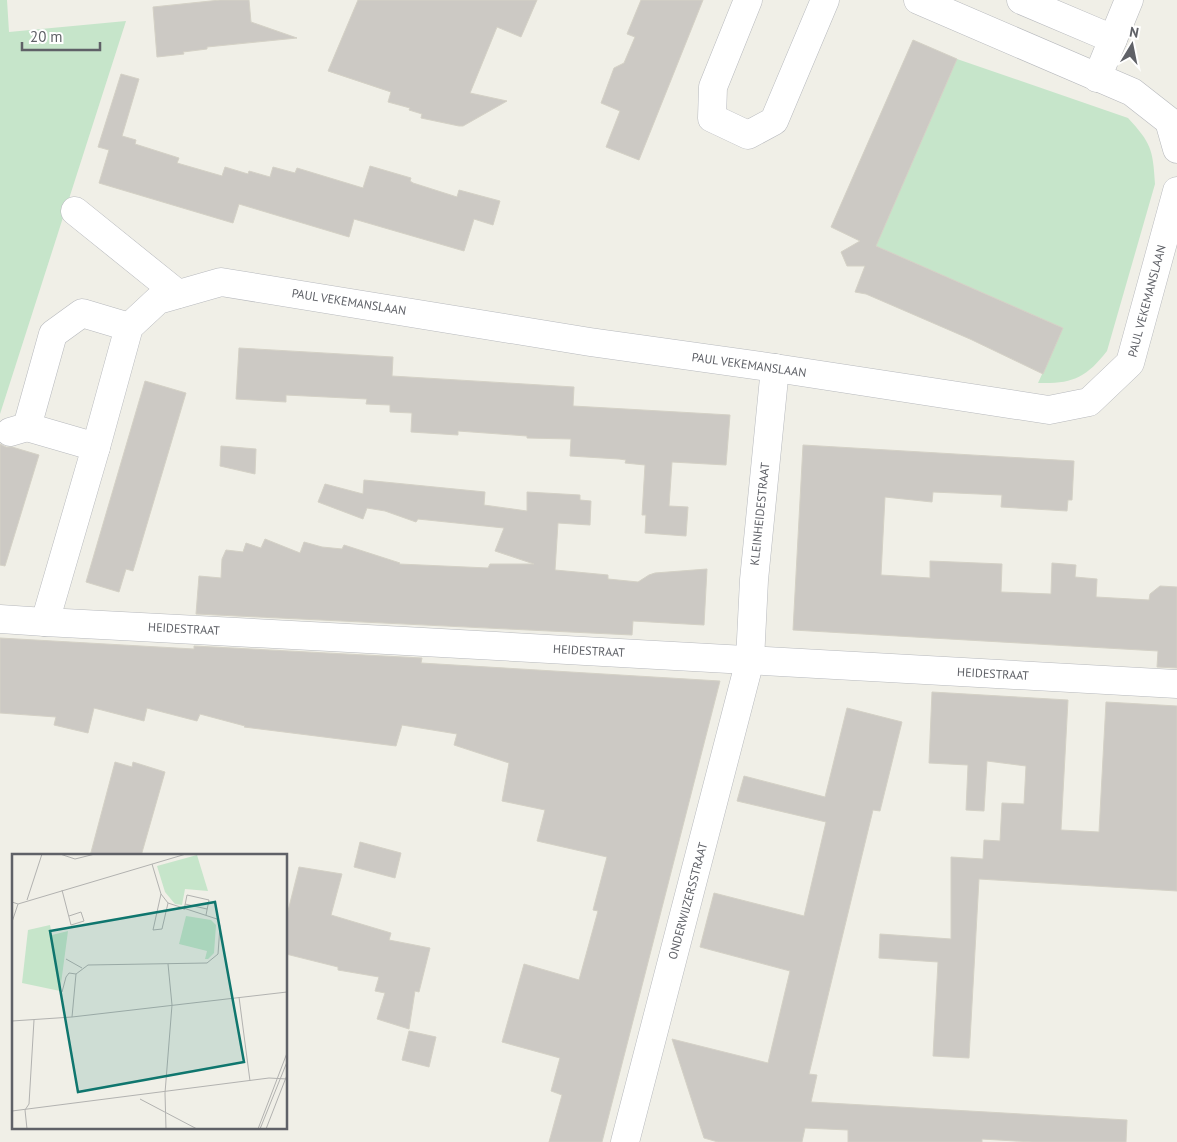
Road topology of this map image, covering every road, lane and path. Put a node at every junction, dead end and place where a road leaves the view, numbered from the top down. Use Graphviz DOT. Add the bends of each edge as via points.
graph roads {
  1 [pos="748,0"];
  2 [pos="825,0"];
  3 [pos="918,0"];
  4 [pos="1021,0"];
  5 [pos="1129,0"];
  6 [pos="954,7"];
  7 [pos="1113,40"];
  8 [pos="1097,78"];
  9 [pos="1177,149"];
  10 [pos="1177,191"];
  11 [pos="75,212"];
  12 [pos="178,294"];
  13 [pos="128,327"];
  14 [pos="775,368"];
  15 [pos="96,448"];
  16 [pos="0,619"];
  17 [pos="45,622"];
  18 [pos="750,660"];
  19 [pos="1177,684"];
  20 [pos="626,1142"];
  1 -- 2 [label="street" via="713,87 712,118 748,135 774,121"];
  3 -- 6 [label="street"];
  4 -- 7 [label="street"];
  5 -- 7 [label="street"];
  6 -- 8 [label="street"];
  7 -- 8 [label="street"];
  8 -- 9 [label="street" via="1132,92 1169,121"];
  10 -- 14 [label="street, PAUL VEKEMANSLAAN" via="1130,363 1089,402 1049,410"];
  11 -- 12 [label="street"];
  12 -- 13 [label="street, PAUL VEKEMANSLAAN" via="158,300"];
  12 -- 14 [label="street, PAUL VEKEMANSLAAN" via="221,282 590,342"];
  13 -- 15 [label="street"];
  13 -- 15 [label="street" via="82,313 53,334 19,429"];
  14 -- 18 [label="street, KLEINHEIDESTRAAT" via="754,580"];
  15 -- 17 [label="street"];
  16 -- 17 [label="street, HEIDESTRAAT"];
  17 -- 18 [label="street, HEIDESTRAAT"];
  18 -- 19 [label="street, HEIDESTRAAT"];
  18 -- 20 [label="street, ONDERWIJZERSSTRAAT"];
}
